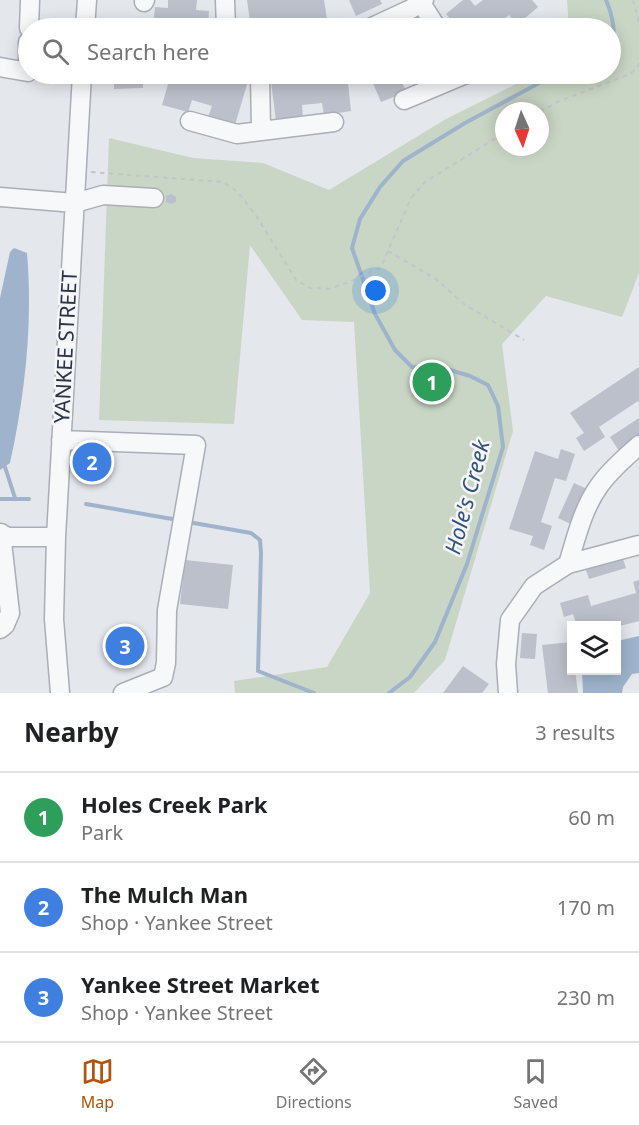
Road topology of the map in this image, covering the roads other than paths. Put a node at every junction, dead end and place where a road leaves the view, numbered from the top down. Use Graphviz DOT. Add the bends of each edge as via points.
graph roads {
  1 [pos="30,0"];
  2 [pos="87,0"];
  3 [pos="225,0"];
  4 [pos="422,2"];
  5 [pos="29,18"];
  6 [pos="86,18"];
  7 [pos="226,18"];
  8 [pos="390,18"];
  9 [pos="431,18"];
  10 [pos="0,67"];
  11 [pos="18,70"];
  12 [pos="81,84"];
  13 [pos="260,84"];
  14 [pos="442,84"];
  15 [pos="404,100"];
  16 [pos="190,121"];
  17 [pos="334,122"];
  18 [pos="261,130"];
  19 [pos="0,197"];
  20 [pos="154,198"];
  21 [pos="75,203"];
  22 [pos="61,440"];
  23 [pos="639,446"];
  24 [pos="0,533"];
  25 [pos="56,537"];
  26 [pos="639,545"];
  27 [pos="567,564"];
  28 [pos="0,629"];
  29 [pos="60,693"];
  30 [pos="123,693"];
  31 [pos="508,693"];
  1 -- 5 [label="street"];
  2 -- 6 [label="street"];
  3 -- 7 [label="street"];
  4 -- 8 [label="street"];
  4 -- 9 [label="street"];
  10 -- 11 [label="street"];
  12 -- 21 [label="street, YANKEE STREET"];
  13 -- 18 [label="street"];
  14 -- 15 [label="street"];
  16 -- 18 [label="street" via="237,134"];
  17 -- 18 [label="street"];
  19 -- 21 [label="street"];
  20 -- 21 [label="street" via="103,195"];
  21 -- 22 [label="street, YANKEE STREET"];
  22 -- 25 [label="street, YANKEE STREET"];
  22 -- 30 [label="street" via="196,446 167,610 163,677"];
  23 -- 27 [label="street" via="599,486"];
  24 -- 25 [label="street" via="8,537"];
  24 -- 28 [label="street" via="10,613"];
  25 -- 29 [label="street, YANKEE STREET" via="54,619"];
  26 -- 27 [label="street"];
  27 -- 31 [label="street" via="534,586 510,620"];
}
